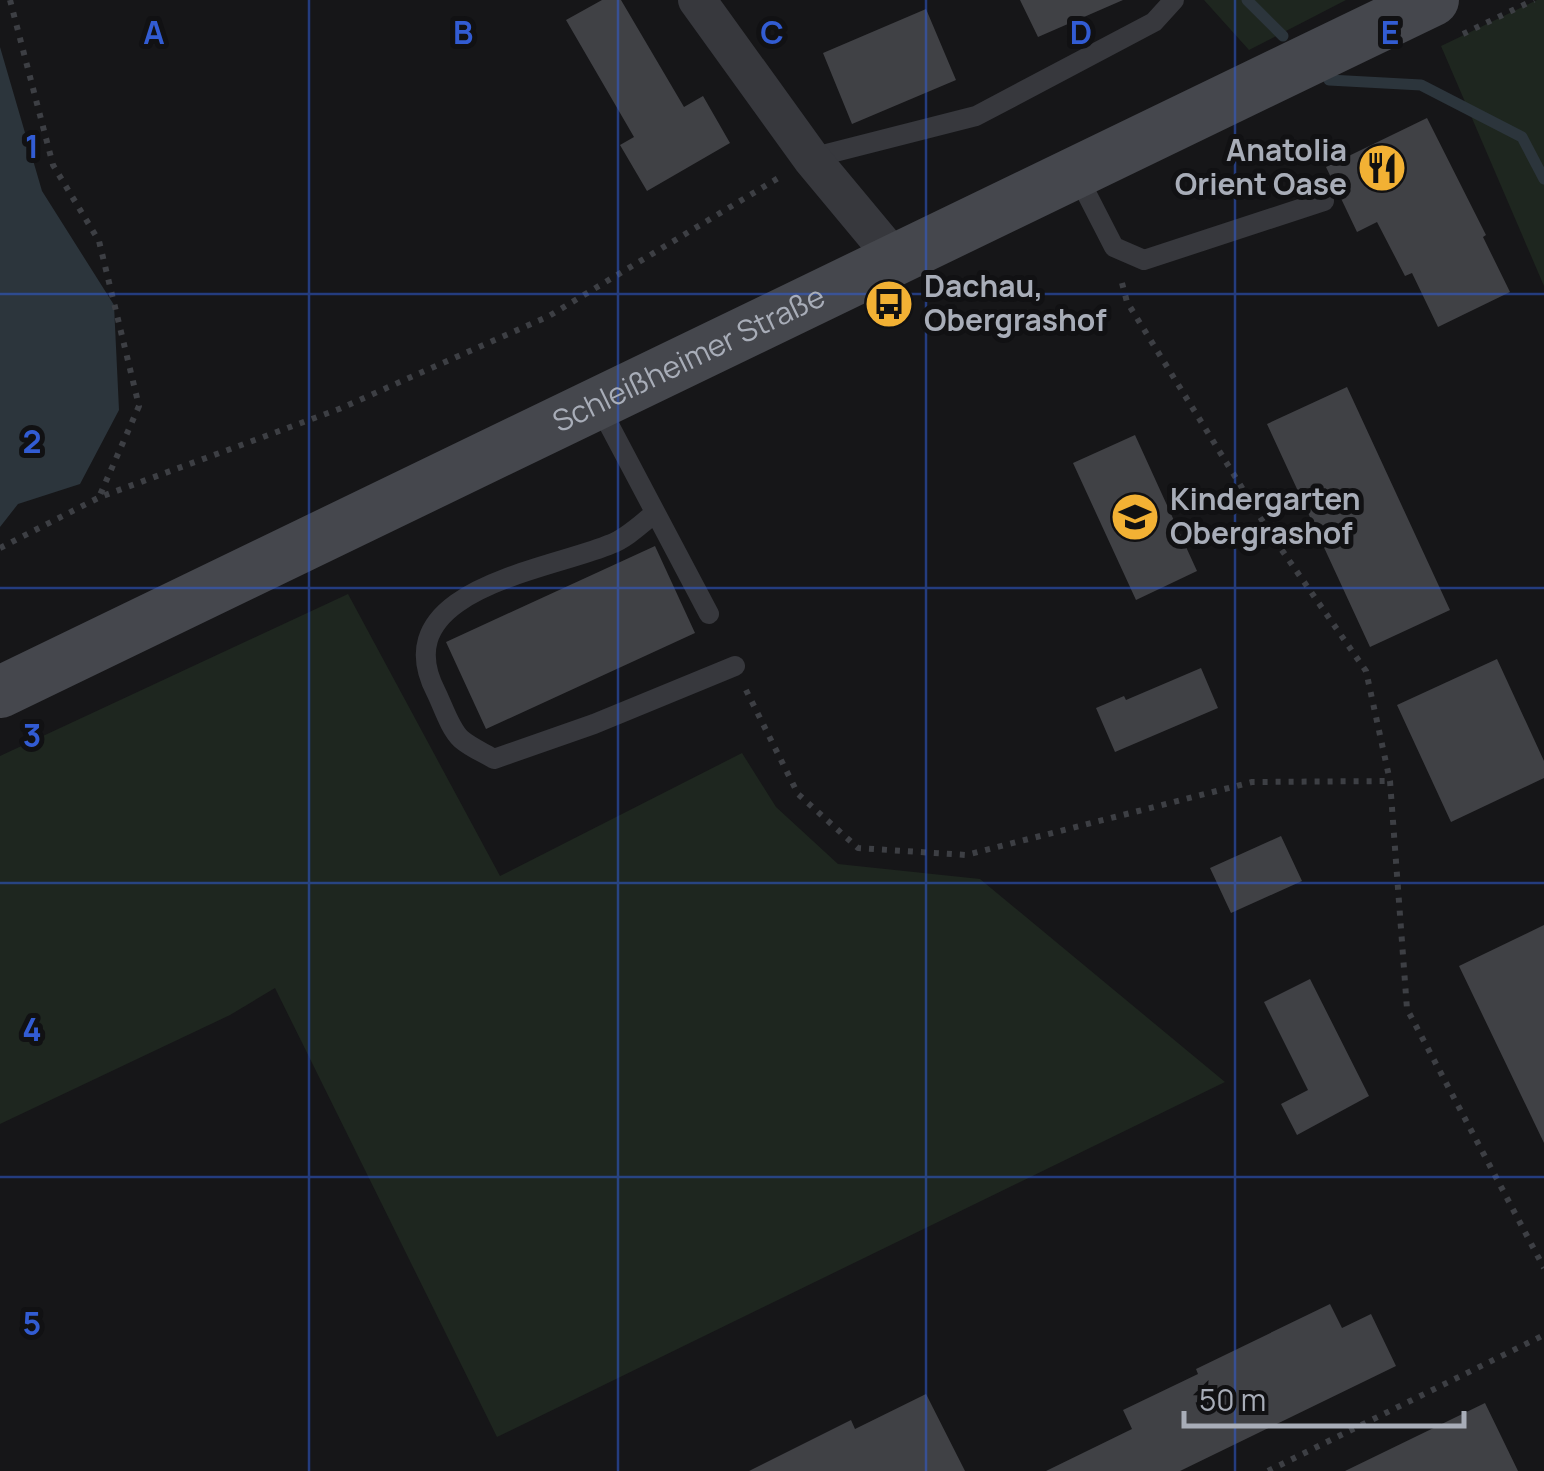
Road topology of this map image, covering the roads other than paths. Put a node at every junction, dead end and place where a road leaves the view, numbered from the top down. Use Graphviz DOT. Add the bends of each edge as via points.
graph roads {
  1 [pos="698,0"];
  2 [pos="1174,0"];
  3 [pos="1433,0"];
  4 [pos="812,158"];
  5 [pos="1076,172"];
  6 [pos="1324,201"];
  7 [pos="895,259"];
  8 [pos="598,404"];
  9 [pos="656,514"];
  10 [pos="709,614"];
  11 [pos="734,666"];
  12 [pos="0,692"];
  1 -- 4 [label="street"];
  2 -- 4 [label="lane" via="1154,22 976,116"];
  3 -- 5 [label="main road, Schleißheimer Straße"];
  4 -- 7 [label="street"];
  5 -- 6 [label="lane" via="1114,247 1144,260"];
  5 -- 7 [label="main road, Schleißheimer Straße"];
  7 -- 8 [label="main road, Schleißheimer Straße"];
  8 -- 9 [label="lane"];
  8 -- 12 [label="main road, Schleißheimer Straße"];
  9 -- 10 [label="lane"];
  9 -- 11 [label="lane" via="614,543 518,572 464,597 432,629 423,650 429,679 459,738 494,759"];
}
